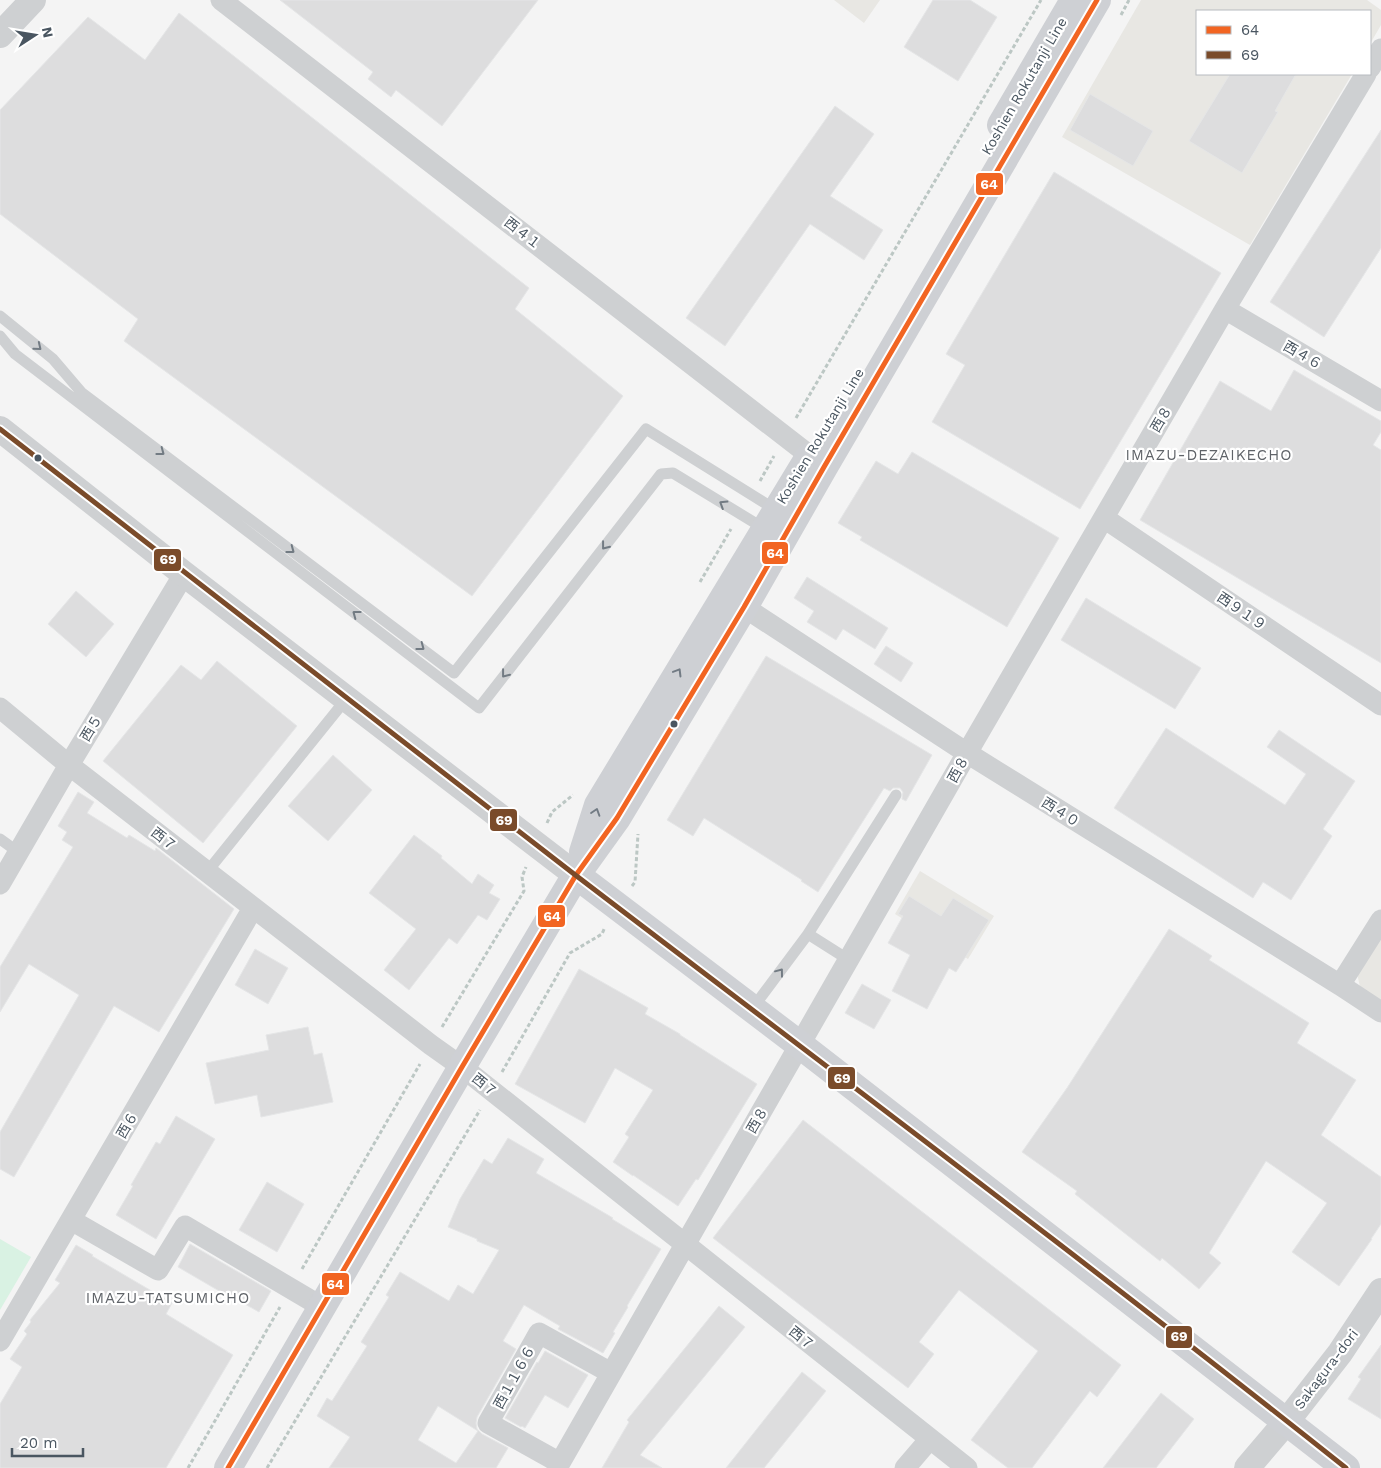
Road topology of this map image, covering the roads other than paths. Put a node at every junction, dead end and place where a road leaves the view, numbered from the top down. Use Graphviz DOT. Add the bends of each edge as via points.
graph roads {
  1 [pos="33,0"];
  2 [pos="221,0"];
  3 [pos="1074,0"];
  4 [pos="1098,0"];
  5 [pos="0,35"];
  6 [pos="1381,49"];
  7 [pos="1371,66"];
  8 [pos="1365,75"];
  9 [pos="1225,309"];
  10 [pos="0,316"];
  11 [pos="0,336"];
  12 [pos="1381,401"];
  13 [pos="0,429"];
  14 [pos="817,461"];
  15 [pos="1104,518"];
  16 [pos="770,520"];
  17 [pos="184,574"];
  18 [pos="744,607"];
  19 [pos="346,698"];
  20 [pos="1381,705"];
  21 [pos="0,708"];
  22 [pos="967,753"];
  23 [pos="69,765"];
  24 [pos="896,795"];
  25 [pos="0,839"];
  26 [pos="18,852"];
  27 [pos="207,872"];
  28 [pos="576,876"];
  29 [pos="0,884"];
  30 [pos="254,908"];
  31 [pos="1381,920"];
  32 [pos="808,934"];
  33 [pos="849,960"];
  34 [pos="1340,985"];
  35 [pos="752,1009"];
  36 [pos="1381,1012"];
  37 [pos="800,1045"];
  38 [pos="462,1067"];
  39 [pos="71,1220"];
  40 [pos="685,1244"];
  41 [pos="1381,1290"];
  42 [pos="322,1307"];
  43 [pos="0,1341"];
  44 [pos="611,1373"];
  45 [pos="1287,1421"];
  46 [pos="930,1440"];
  47 [pos="558,1466"];
  48 [pos="228,1468"];
  49 [pos="905,1468"];
  50 [pos="967,1468"];
  51 [pos="1247,1468"];
  52 [pos="1346,1468"];
  1 -- 5 [label="street"];
  2 -- 14 [label="street, 西４１"];
  3 -- 14 [label="main road, Koshien Rokutanji Line"];
  4 -- 14 [label="main road, Koshien Rokutanji Line"];
  6 -- 7 [label="street"];
  8 -- 9 [label="street, 西８"];
  9 -- 12 [label="street, 西４６"];
  9 -- 15 [label="street, 西８"];
  10 -- 16 [label="lane, one-way" via="53,359 82,393 454,673 646,429"];
  16 -- 11 [label="lane, one-way" via="673,473 661,474 478,708 15,354"];
  13 -- 17 [label="street"];
  14 -- 16 [label="main road, Koshien Rokutanji Line"];
  14 -- 18 [label="main road, Koshien Rokutanji Line"];
  15 -- 20 [label="street, 西９１９"];
  15 -- 22 [label="street, 西８"];
  28 -- 16 [label="main road, Koshien Rokutanji Line, one-way" via="598,804"];
  17 -- 19 [label="street"];
  17 -- 23 [label="street, 西５"];
  18 -- 22 [label="street, 西４０"];
  18 -- 28 [label="main road, Koshien Rokutanji Line" via="617,818"];
  19 -- 27 [label="lane"];
  19 -- 28 [label="street"];
  21 -- 23 [label="street, 西７"];
  22 -- 33 [label="street, 西８"];
  22 -- 34 [label="street, 西４０"];
  23 -- 26 [label="street, 西５"];
  23 -- 27 [label="street, 西７"];
  24 -- 32 [label="lane"];
  25 -- 26 [label="lane"];
  26 -- 29 [label="street, 西５"];
  27 -- 30 [label="street, 西７"];
  28 -- 35 [label="main road"];
  28 -- 38 [label="main road, Koshien Rokutanji Line"];
  30 -- 38 [label="street, 西７"];
  30 -- 39 [label="street, 西６"];
  31 -- 34 [label="street"];
  32 -- 33 [label="lane"];
  35 -- 32 [label="lane, one-way"];
  33 -- 37 [label="street, 西８"];
  34 -- 36 [label="street, 西４０"];
  35 -- 37 [label="main road"];
  37 -- 40 [label="street, 西８"];
  37 -- 45 [label="main road"];
  38 -- 40 [label="street, 西７"];
  38 -- 42 [label="main road, Koshien Rokutanji Line"];
  39 -- 42 [label="street" via="158,1270 185,1226"];
  39 -- 43 [label="street, 西６"];
  40 -- 44 [label="street, 西８"];
  40 -- 46 [label="street, 西７"];
  41 -- 45 [label="street, Sakagura-dori" via="1340,1353"];
  42 -- 48 [label="main road, Koshien Rokutanji Line"];
  44 -- 47 [label="street, 西８"];
  44 -- 47 [label="street, 西１１６６" via="539,1333 488,1423"];
  45 -- 51 [label="street, Sakagura-dori"];
  45 -- 52 [label="main road"];
  46 -- 49 [label="street"];
  46 -- 50 [label="street, 西７"];
}
